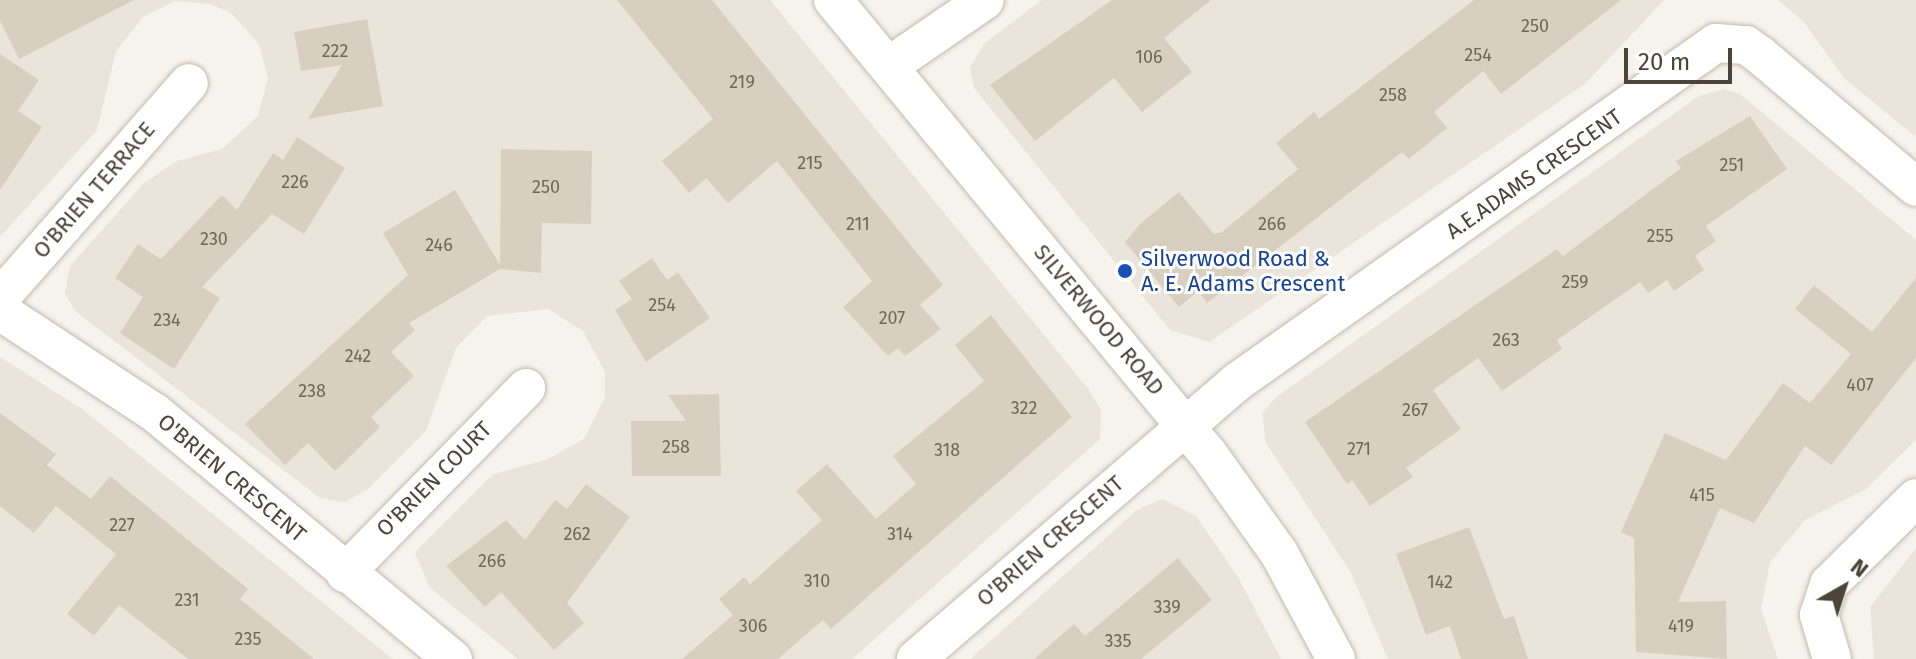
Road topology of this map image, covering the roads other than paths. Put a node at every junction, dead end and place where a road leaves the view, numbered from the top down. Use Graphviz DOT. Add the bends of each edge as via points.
graph roads {
  1 [pos="833,0"];
  2 [pos="985,0"];
  3 [pos="889,66"];
  4 [pos="189,83"];
  5 [pos="1916,187"];
  6 [pos="0,298"];
  7 [pos="0,311"];
  8 [pos="526,388"];
  9 [pos="1184,424"];
  10 [pos="1916,498"];
  11 [pos="345,573"];
  12 [pos="453,659"];
  13 [pos="916,659"];
  14 [pos="1336,659"];
  15 [pos="1832,659"];
  1 -- 3 [label="street, SILVERWOOD ROAD"];
  2 -- 3 [label="street"];
  3 -- 9 [label="street, SILVERWOOD ROAD"];
  4 -- 6 [label="street, O'BRIEN TERRACE"];
  5 -- 9 [label="street, A.E.ADAMS CRESCENT" via="1760,55 1746,45 1716,43"];
  7 -- 11 [label="street, O'BRIEN CRESCENT" via="154,412"];
  8 -- 11 [label="street, O'BRIEN COURT"];
  9 -- 13 [label="street, O'BRIEN CRESCENT"];
  9 -- 14 [label="street, SILVERWOOD ROAD" via="1279,553"];
  10 -- 15 [label="street" via="1829,584 1819,615"];
  11 -- 12 [label="street, O'BRIEN CRESCENT"];
}
